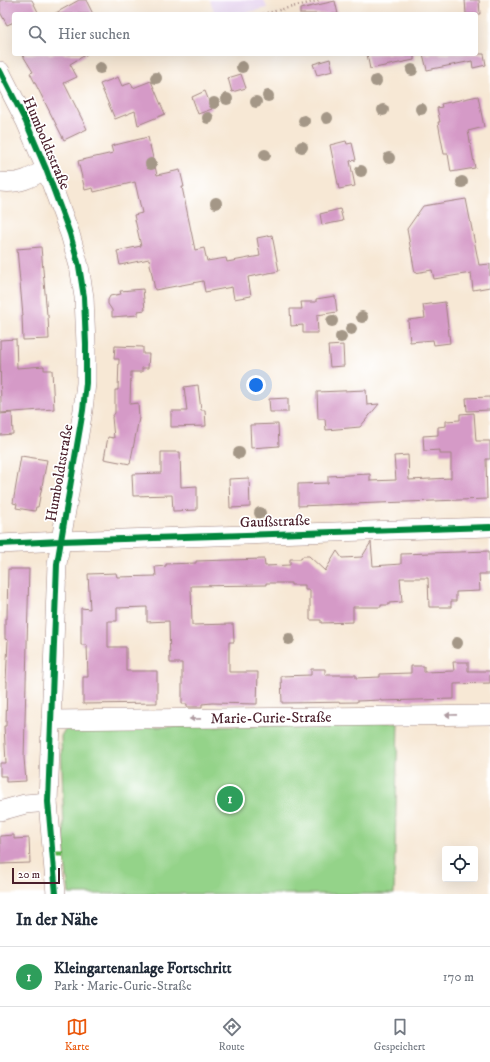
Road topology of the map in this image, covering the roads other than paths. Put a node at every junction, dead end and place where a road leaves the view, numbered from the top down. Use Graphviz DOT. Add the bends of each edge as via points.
graph roads {
  1 [pos="0,71"];
  2 [pos="46,169"];
  3 [pos="0,182"];
  4 [pos="490,527"];
  5 [pos="61,541"];
  6 [pos="0,544"];
  7 [pos="490,715"];
  8 [pos="51,720"];
  9 [pos="48,802"];
  10 [pos="0,811"];
  11 [pos="56,894"];
  1 -- 2 [label="street, Humboldtstraße"];
  2 -- 3 [label="street" via="24,181"];
  2 -- 5 [label="street, Humboldtstraße" via="79,266 84,297 86,344 83,410"];
  4 -- 5 [label="street, Gaußstraße"];
  5 -- 6 [label="street, Gaußstraße"];
  5 -- 8 [label="street, Humboldtstraße" via="57,564"];
  7 -- 8 [label="street, Marie-Curie-Straße, one-way"];
  8 -- 9 [label="street, Humboldtstraße"];
  9 -- 10 [label="street" via="25,804"];
  9 -- 11 [label="street, Humboldtstraße"];
}
